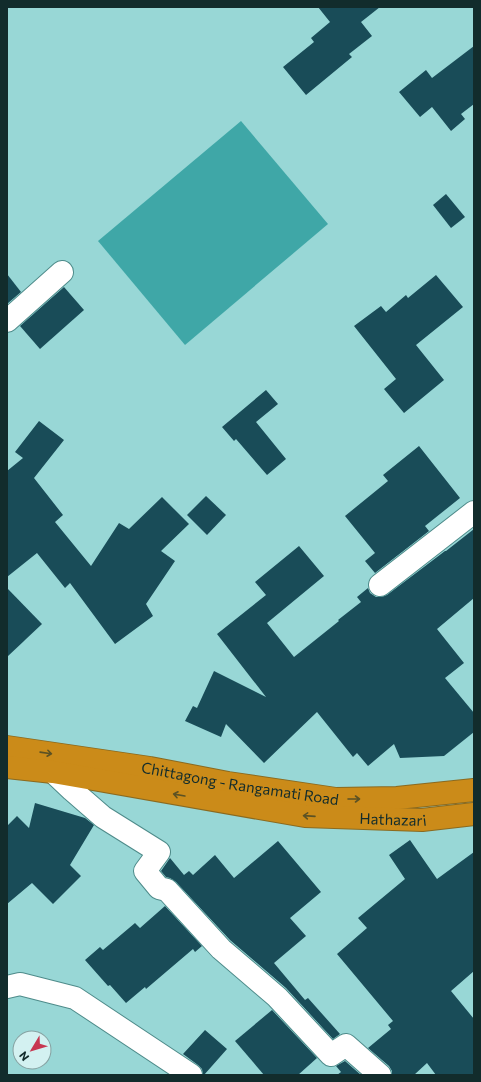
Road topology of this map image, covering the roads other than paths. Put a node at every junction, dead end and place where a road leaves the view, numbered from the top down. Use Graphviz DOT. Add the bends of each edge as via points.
graph roads {
  1 [pos="62,272"];
  2 [pos="7,321"];
  3 [pos="474,512"];
  4 [pos="380,585"];
  5 [pos="7,747"];
  6 [pos="7,766"];
  7 [pos="53,772"];
  8 [pos="474,790"];
  9 [pos="474,814"];
  10 [pos="7,988"];
  11 [pos="191,1075"];
  12 [pos="380,1075"];
  1 -- 2 [label="street"];
  3 -- 4 [label="street"];
  5 -- 8 [label="highway, Chittagong - Rangamati Road, one-way" via="336,799 397,798"];
  6 -- 7 [label="highway"];
  9 -- 7 [label="highway, Hathazari, one-way" via="422,820 305,816"];
  7 -- 12 [label="street" via="103,817 158,852 145,871 221,949 276,997 331,1055 346,1045"];
  10 -- 11 [label="street" via="20,984 75,998"];
}
